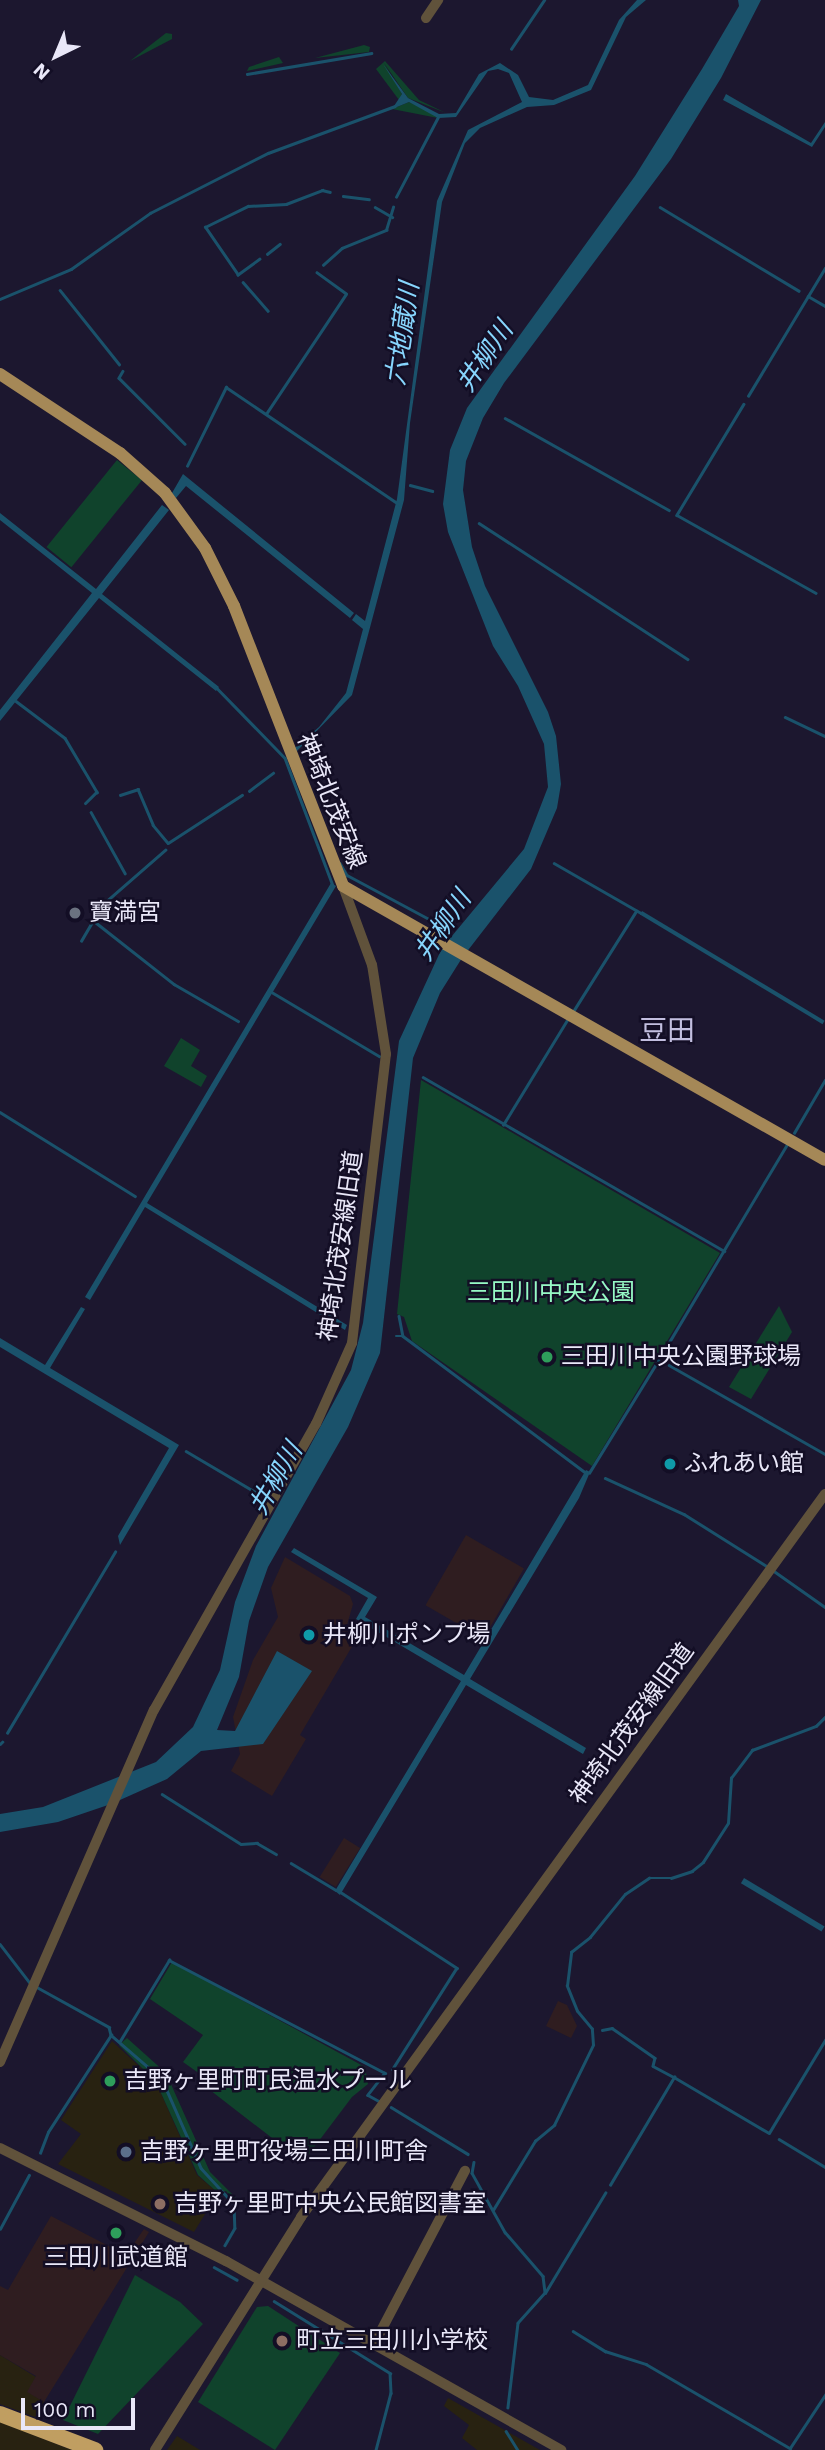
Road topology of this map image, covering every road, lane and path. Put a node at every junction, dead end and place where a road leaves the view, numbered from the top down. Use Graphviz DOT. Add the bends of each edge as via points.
graph roads {
  1 [pos="438,0"];
  2 [pos="426,18"];
  3 [pos="0,374"];
  4 [pos="342,886"];
  5 [pos="825,1160"];
  6 [pos="825,1494"];
  7 [pos="0,2062"];
  8 [pos="0,2148"];
  9 [pos="466,2171"];
  10 [pos="259,2279"];
  11 [pos="373,2346"];
  12 [pos="0,2414"];
  13 [pos="95,2450"];
  14 [pos="155,2450"];
  15 [pos="561,2450"];
  1 -- 2 [label="street"];
  3 -- 4 [label="main road, 神埼北茂安線" via="120,453 165,493 199,538 234,606"];
  4 -- 5 [label="main road, 神埼北茂安線"];
  4 -- 7 [label="street, 神埼北茂安線旧道" via="372,965 386,1054 352,1343 316,1424 174,1670"];
  6 -- 10 [label="street, 神埼北茂安線旧道"];
  8 -- 10 [label="street"];
  9 -- 11 [label="street"];
  10 -- 11 [label="street"];
  10 -- 14 [label="street, 神埼北茂安線旧道"];
  11 -- 15 [label="street"];
  12 -- 13 [label="highway"];
}
